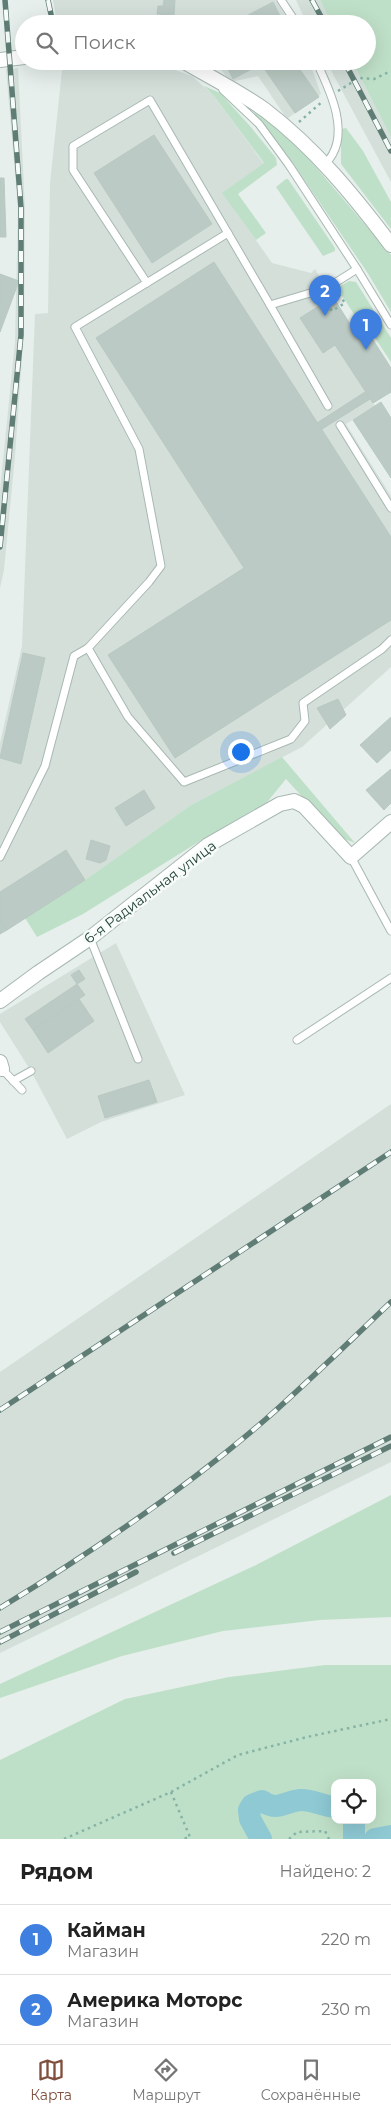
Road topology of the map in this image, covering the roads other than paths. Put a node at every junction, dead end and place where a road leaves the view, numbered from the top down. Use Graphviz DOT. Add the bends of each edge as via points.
graph roads {
  1 [pos="281,0"];
  2 [pos="291,15"];
  3 [pos="15,58"];
  4 [pos="0,60"];
  5 [pos="197,70"];
  6 [pos="320,70"];
  7 [pos="211,78"];
  8 [pos="325,164"];
  9 [pos="228,233"];
  10 [pos="391,245"];
  11 [pos="357,269"];
  12 [pos="147,283"];
  13 [pos="270,305"];
  14 [pos="391,325"];
  15 [pos="328,406"];
  16 [pos="340,425"];
  17 [pos="391,508"];
  18 [pos="391,640"];
  19 [pos="88,648"];
  20 [pos="391,822"];
  21 [pos="0,857"];
  22 [pos="352,857"];
  23 [pos="391,930"];
  24 [pos="90,938"];
  25 [pos="391,978"];
  26 [pos="0,1001"];
  27 [pos="297,1040"];
  28 [pos="138,1059"];
  29 [pos="1,1068"];
  30 [pos="31,1071"];
  31 [pos="13,1081"];
  32 [pos="22,1090"];
  1 -- 2 [label="lane"];
  3 -- 4 [label="street"];
  5 -- 7 [label="street"];
  6 -- 8 [label="lane" via="337,119 333,157"];
  7 -- 8 [label="street" via="264,109"];
  7 -- 11 [label="lane" via="259,124"];
  8 -- 10 [label="street"];
  9 -- 12 [label="lane"];
  9 -- 12 [label="lane" via="150,100 73,146 73,170"];
  9 -- 13 [label="lane"];
  11 -- 13 [label="lane" via="332,285"];
  11 -- 14 [label="lane"];
  12 -- 19 [label="lane" via="75,327 140,449 161,566"];
  13 -- 15 [label="lane"];
  16 -- 17 [label="lane"];
  18 -- 19 [label="lane" via="303,703 305,721 291,739 184,782 128,717"];
  19 -- 21 [label="lane" via="74,656 45,766"];
  20 -- 22 [label="street"];
  22 -- 23 [label="lane"];
  22 -- 24 [label="street, 6-я Радиальная улица" via="304,806 294,801 280,804 208,845"];
  24 -- 26 [label="street, 6-я Радиальная улица"];
  24 -- 28 [label="lane"];
  25 -- 27 [label="lane"];
  29 -- 31 [label="lane"];
  30 -- 31 [label="lane"];
  31 -- 32 [label="lane"];
}
